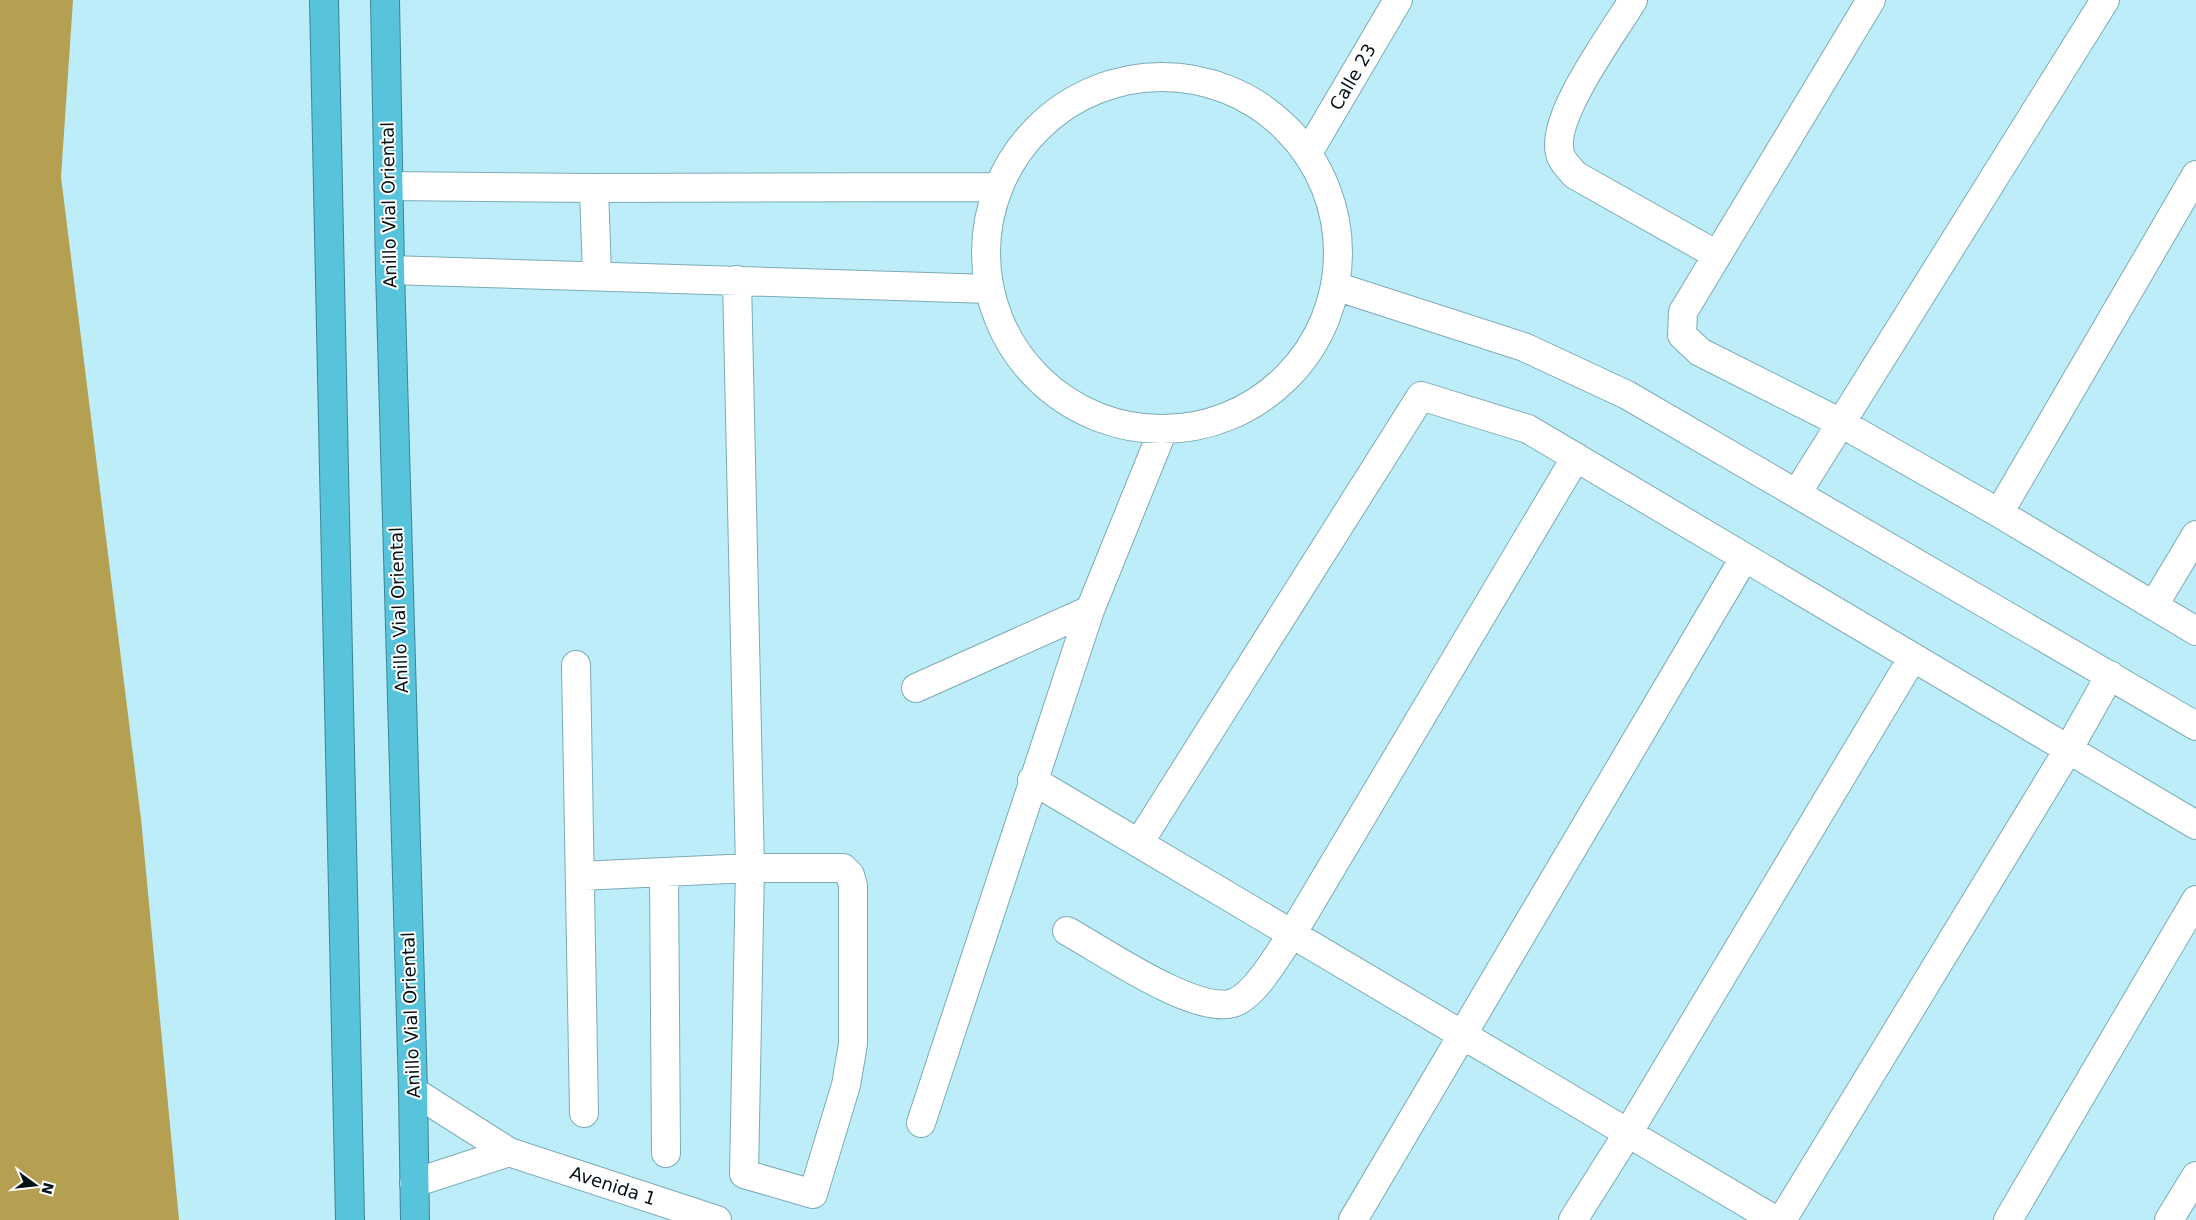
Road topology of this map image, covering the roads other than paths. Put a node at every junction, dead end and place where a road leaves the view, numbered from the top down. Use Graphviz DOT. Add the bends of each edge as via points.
graph roads {
  1 [pos="324,0"];
  2 [pos="385,0"];
  3 [pos="1398,0"];
  4 [pos="1633,0"];
  5 [pos="1871,0"];
  6 [pos="2105,0"];
  7 [pos="1308,153"];
  8 [pos="2196,174"];
  9 [pos="389,186"];
  10 [pos="999,187"];
  11 [pos="594,188"];
  12 [pos="1717,255"];
  13 [pos="390,270"];
  14 [pos="597,275"];
  15 [pos="737,280"];
  16 [pos="1335,286"];
  17 [pos="990,289"];
  18 [pos="1841,423"];
  19 [pos="1164,430"];
  20 [pos="1576,457"];
  21 [pos="1797,493"];
  22 [pos="1999,513"];
  23 [pos="2196,535"];
  24 [pos="1744,558"];
  25 [pos="2154,604"];
  26 [pos="1090,610"];
  27 [pos="2196,631"];
  28 [pos="1913,657"];
  29 [pos="576,664"];
  30 [pos="2110,676"];
  31 [pos="916,688"];
  32 [pos="2196,726"];
  33 [pos="2068,750"];
  34 [pos="1032,780"];
  35 [pos="2196,825"];
  36 [pos="1139,844"];
  37 [pos="750,868"];
  38 [pos="664,872"];
  39 [pos="580,876"];
  40 [pos="2196,900"];
  41 [pos="1067,931"];
  42 [pos="1292,934"];
  43 [pos="1462,1035"];
  44 [pos="413,1091"];
  45 [pos="584,1112"];
  46 [pos="920,1122"];
  47 [pos="1628,1133"];
  48 [pos="509,1152"];
  49 [pos="666,1153"];
  50 [pos="2196,1176"];
  51 [pos="414,1183"];
  52 [pos="350,1220"];
  53 [pos="415,1220"];
  54 [pos="717,1220"];
  55 [pos="1353,1220"];
  56 [pos="1573,1220"];
  57 [pos="1775,1220"];
  58 [pos="1782,1220"];
  59 [pos="2008,1220"];
  60 [pos="2170,1220"];
  1 -- 52 [label="highway"];
  2 -- 9 [label="highway, Anillo Vial Oriental"];
  3 -- 7 [label="street, Calle 23"];
  4 -- 12 [label="street" via="1567,107 1559,132 1560,154 1575,175"];
  5 -- 12 [label="street"];
  6 -- 18 [label="street"];
  7 -- 10 [label="street" via="1286,127 1259,105 1228,89 1196,79 1161,76 1127,80 1094,91 1064,107 1037,129"];
  7 -- 16 [label="street" via="1324,184 1334,217 1338,251"];
  8 -- 22 [label="street"];
  9 -- 11 [label="street"];
  9 -- 13 [label="highway, Anillo Vial Oriental"];
  10 -- 11 [label="street"];
  10 -- 17 [label="street" via="990,220 986,255"];
  11 -- 14 [label="street"];
  12 -- 18 [label="street" via="1683,312 1682,335 1700,352"];
  13 -- 14 [label="street"];
  13 -- 44 [label="highway, Anillo Vial Oriental"];
  14 -- 15 [label="street"];
  15 -- 17 [label="street"];
  15 -- 37 [label="street"];
  16 -- 19 [label="street" via="1325,320 1309,350 1288,377 1261,400 1230,416 1198,426"];
  16 -- 21 [label="street" via="1524,347 1627,395"];
  17 -- 19 [label="street" via="1001,322 1017,353 1039,379 1066,401 1096,417 1129,427"];
  18 -- 21 [label="street"];
  18 -- 22 [label="street"];
  19 -- 26 [label="street"];
  20 -- 24 [label="street"];
  20 -- 36 [label="street" via="1528,430 1421,396"];
  20 -- 42 [label="street"];
  21 -- 30 [label="street"];
  22 -- 25 [label="street"];
  23 -- 25 [label="street"];
  24 -- 28 [label="street"];
  24 -- 43 [label="street"];
  25 -- 27 [label="street"];
  26 -- 31 [label="street"];
  26 -- 34 [label="street"];
  28 -- 33 [label="street"];
  28 -- 47 [label="street"];
  29 -- 39 [label="street"];
  30 -- 32 [label="street"];
  30 -- 33 [label="street"];
  33 -- 35 [label="street"];
  33 -- 58 [label="street"];
  34 -- 36 [label="street"];
  34 -- 46 [label="street"];
  36 -- 42 [label="street"];
  37 -- 37 [label="street" via="843,868 850,875 853,886 854,1044 846,1085 813,1194 744,1174"];
  37 -- 38 [label="street"];
  38 -- 39 [label="street"];
  38 -- 49 [label="street"];
  39 -- 45 [label="street"];
  40 -- 59 [label="street"];
  41 -- 42 [label="street" via="1185,997 1214,1005 1234,1003 1255,987"];
  42 -- 43 [label="street"];
  43 -- 47 [label="street"];
  43 -- 55 [label="street"];
  44 -- 48 [label="street, Avenida 1"];
  44 -- 51 [label="highway, Anillo Vial Oriental"];
  47 -- 56 [label="street"];
  47 -- 57 [label="street"];
  48 -- 51 [label="street"];
  48 -- 54 [label="street, Avenida 1"];
  50 -- 60 [label="street"];
  51 -- 53 [label="highway, Anillo Vial Oriental"];
}
